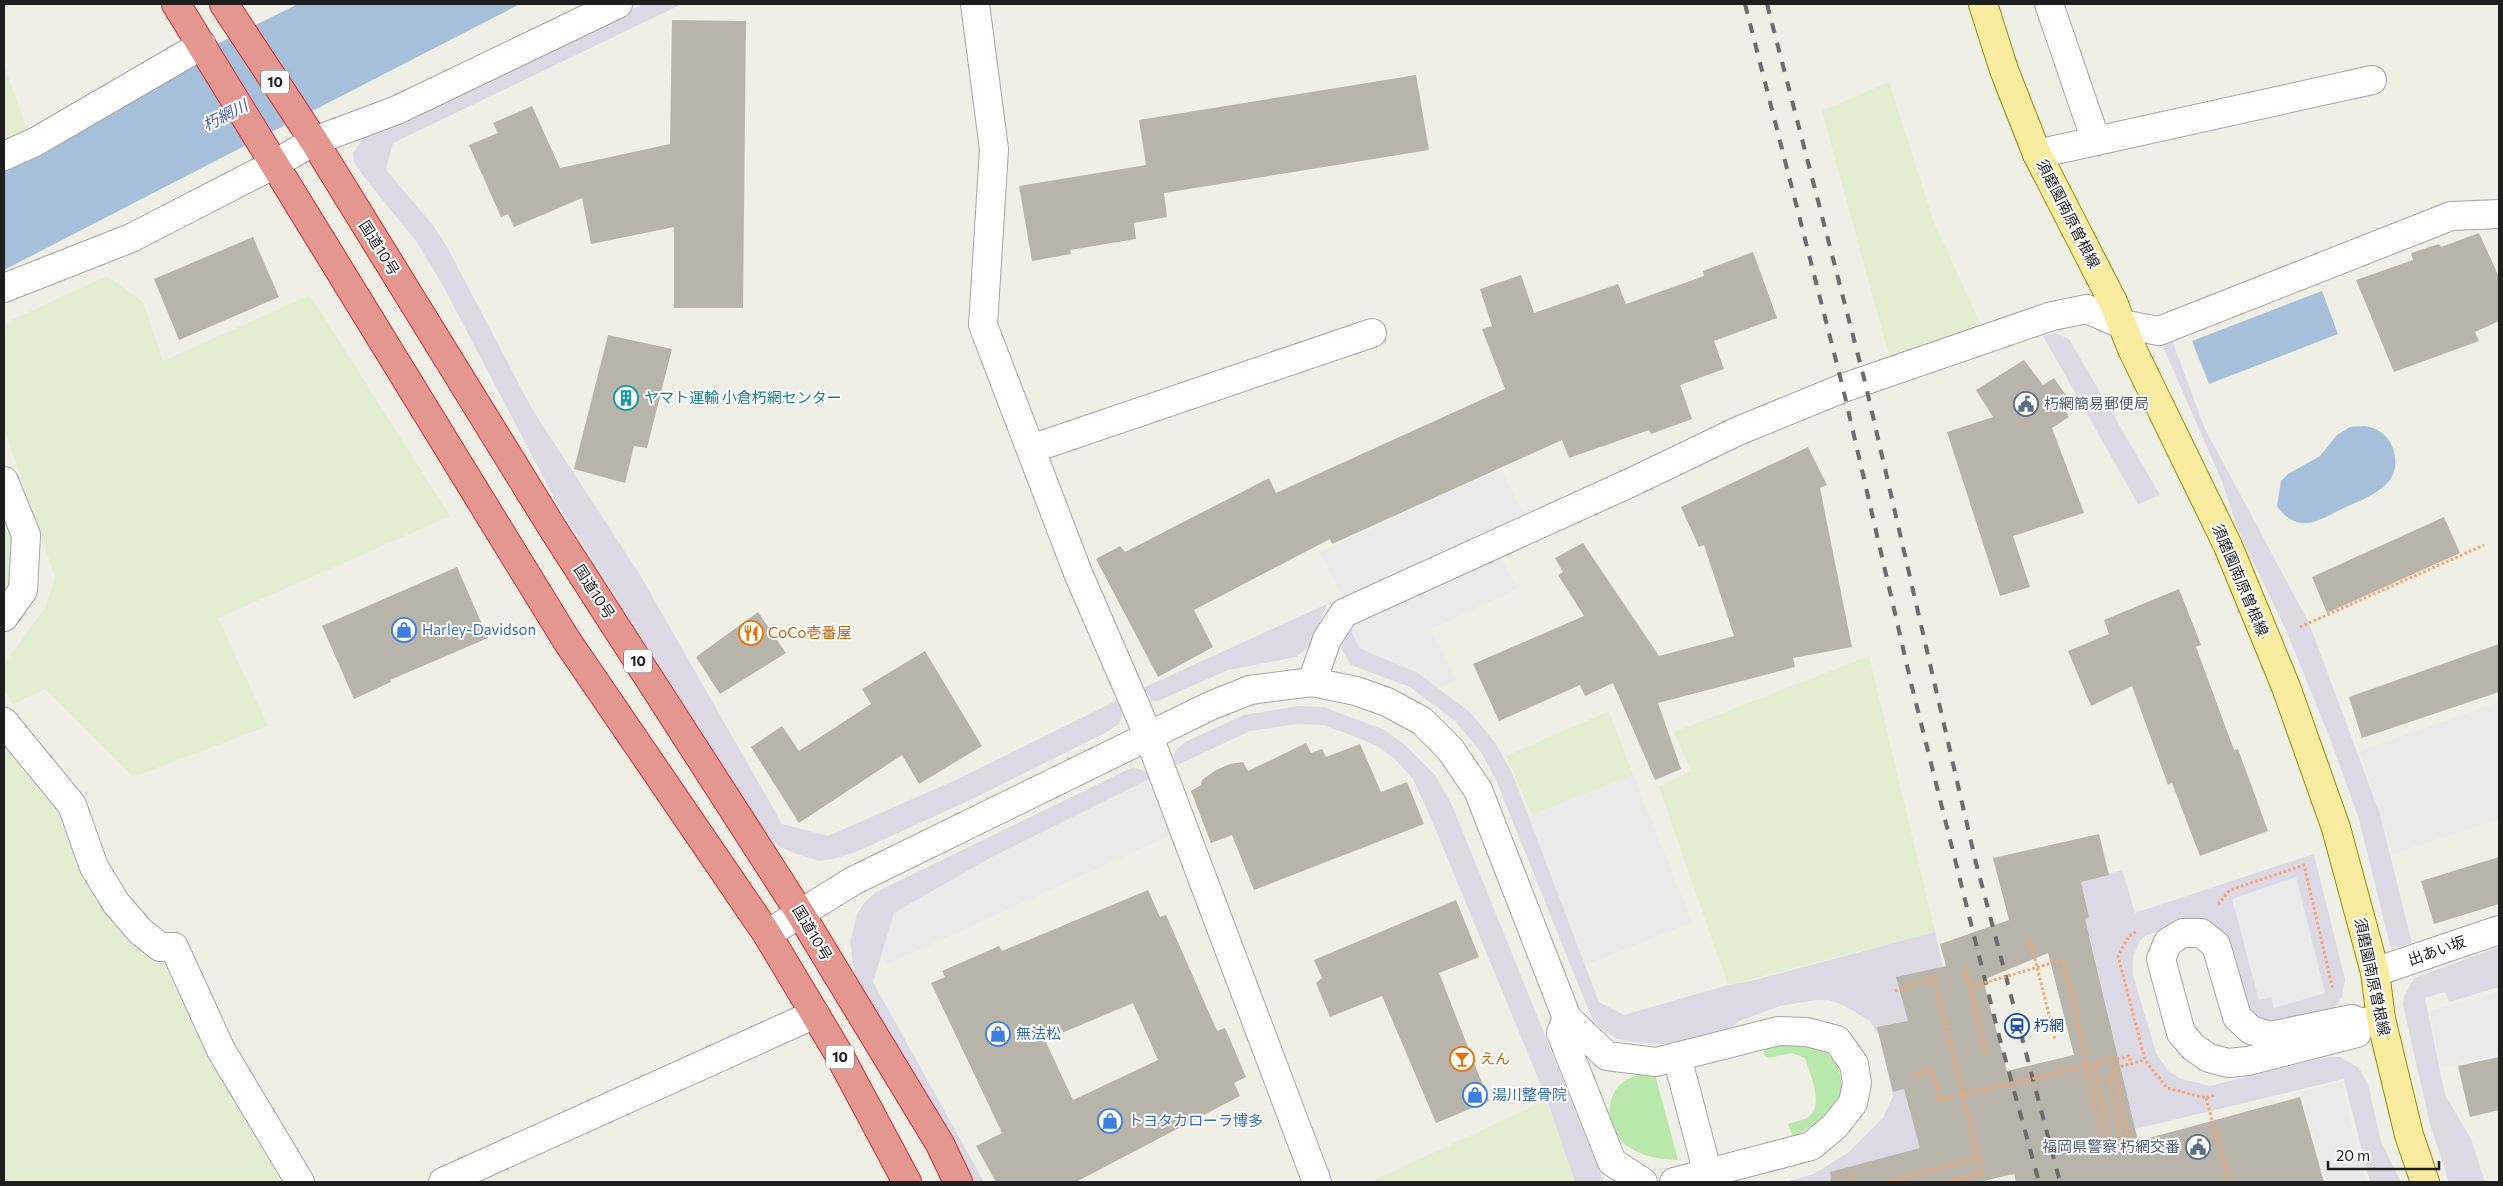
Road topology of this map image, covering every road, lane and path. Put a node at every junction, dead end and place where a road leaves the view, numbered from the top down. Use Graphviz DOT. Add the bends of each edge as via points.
graph roads {
  1 [pos="176,4"];
  2 [pos="618,4"];
  3 [pos="975,4"];
  4 [pos="1983,4"];
  5 [pos="2049,4"];
  6 [pos="230,13"];
  7 [pos="202,45"];
  8 [pos="2372,80"];
  9 [pos="314,141"];
  10 [pos="2096,141"];
  11 [pos="2037,154"];
  12 [pos="4,156"];
  13 [pos="273,165"];
  14 [pos="2499,214"];
  15 [pos="4,288"];
  16 [pos="2121,324"];
  17 [pos="1372,333"];
  18 [pos="1031,449"];
  19 [pos="4,481"];
  20 [pos="2484,545"];
  21 [pos="4,617"];
  22 [pos="2300,627"];
  23 [pos="1312,682"];
  24 [pos="4,722"];
  25 [pos="1149,737"];
  26 [pos="2215,907"];
  27 [pos="800,913"];
  28 [pos="2499,930"];
  29 [pos="767,934"];
  30 [pos="2030,939"];
  31 [pos="1965,967"];
  32 [pos="2038,967"];
  33 [pos="2375,972"];
  34 [pos="1970,987"];
  35 [pos="1895,991"];
  36 [pos="2332,995"];
  37 [pos="815,1014"];
  38 [pos="1567,1018"];
  39 [pos="2371,1021"];
  40 [pos="2054,1039"];
  41 [pos="1986,1054"];
  42 [pos="1677,1057"];
  43 [pos="2145,1060"];
  44 [pos="2131,1064"];
  45 [pos="2094,1065"];
  46 [pos="2086,1066"];
  47 [pos="1916,1074"];
  48 [pos="2115,1076"];
  49 [pos="1963,1096"];
  50 [pos="2206,1098"];
  51 [pos="2123,1147"];
  52 [pos="2112,1150"];
  53 [pos="1978,1158"];
  54 [pos="1708,1174"];
  55 [pos="1850,1176"];
  56 [pos="300,1182"];
  57 [pos="443,1182"];
  58 [pos="907,1182"];
  59 [pos="958,1182"];
  60 [pos="1317,1182"];
  61 [pos="1642,1182"];
  62 [pos="1674,1182"];
  63 [pos="1852,1182"];
  64 [pos="1889,1182"];
  65 [pos="1944,1182"];
  66 [pos="2229,1182"];
  67 [pos="2426,1182"];
  1 -- 7 [label="highway, 10"];
  2 -- 9 [label="street" via="397,110"];
  3 -- 18 [label="street" via="994,149 984,325"];
  4 -- 11 [label="main road, 須磨園南原曽根線" via="2004,70"];
  5 -- 10 [label="street"];
  6 -- 9 [label="highway, 国道10号 / 10"];
  7 -- 12 [label="street"];
  7 -- 13 [label="highway, 10"];
  8 -- 10 [label="street"];
  9 -- 13 [label="street"];
  9 -- 27 [label="highway, 国道10号 / 10" via="554,529"];
  10 -- 11 [label="street"];
  11 -- 16 [label="main road, 須磨園南原曽根線" via="2113,302"];
  13 -- 15 [label="street" via="131,238"];
  13 -- 29 [label="highway, 10" via="567,641"];
  14 -- 16 [label="street" via="2451,216 2159,331"];
  16 -- 23 [label="street" via="2087,309 2052,316 1843,388 1738,431 1344,612 1327,639"];
  16 -- 33 [label="main road, 須磨園南原曽根線" via="2228,546 2286,687 2336,828"];
  17 -- 18 [label="street"];
  18 -- 25 [label="street" via="1078,573"];
  19 -- 21 [label="street" via="26,535 23,590"];
  20 -- 22 [label="path"];
  23 -- 25 [label="street" via="1250,690"];
  23 -- 38 [label="street" via="1356,691 1387,702 1422,722 1450,749 1478,790"];
  24 -- 56 [label="street" via="72,805 94,867 116,903 140,931 160,946 174,947 221,1050"];
  25 -- 27 [label="street" via="853,881"];
  25 -- 60 [label="street"];
  26 -- 36 [label="path" via="2230,890 2304,865 2334,989"];
  27 -- 29 [label="street"];
  27 -- 59 [label="highway, 国道10号 / 10" via="940,1144"];
  28 -- 33 [label="street, 出あい坂"];
  29 -- 37 [label="highway, 10"];
  30 -- 32 [label="path"];
  31 -- 34 [label="path"];
  32 -- 34 [label="path, bridge"];
  32 -- 40 [label="path"];
  32 -- 46 [label="path, bridge" via="2062,960"];
  33 -- 39 [label="main road, 須磨園南原曽根線"];
  34 -- 41 [label="path"];
  35 -- 49 [label="path" via="1934,978"];
  37 -- 57 [label="street"];
  37 -- 58 [label="highway, 10"];
  38 -- 42 [label="street" via="1607,1056 1656,1062"];
  38 -- 61 [label="street" via="1561,1033 1612,1162"];
  39 -- 39 [label="street" via="2357,1033 2248,1061 2228,1063 2209,1058 2181,1033 2161,959 2168,942 2183,933 2202,933 2216,945 2237,1017 2251,1030 2270,1036 2352,1019"];
  39 -- 67 [label="main road, 須磨園南原曽根線"];
  42 -- 54 [label="street"];
  42 -- 54 [label="street" via="1778,1031 1807,1032 1837,1040 1854,1064 1857,1083 1852,1103 1834,1126 1811,1146"];
  43 -- 44 [label="path"];
  44 -- 45 [label="path, bridge" via="2129,1056"];
  44 -- 48 [label="path" via="2114,1068"];
  45 -- 46 [label="path, bridge"];
  45 -- 52 [label="path"];
  46 -- 49 [label="path, bridge"];
  46 -- 52 [label="path" via="2104,1152"];
  47 -- 49 [label="path, bridge" via="1932,1070 1940,1100"];
  48 -- 51 [label="path" via="2108,1078"];
  48 -- 51 [label="path" via="2130,1146"];
  49 -- 53 [label="path"];
  50 -- 66 [label="path"];
  51 -- 52 [label="path"];
  53 -- 64 [label="path"];
  53 -- 65 [label="path" via="1982,1173"];
  54 -- 62 [label="street"];
  55 -- 63 [label="path"];
}
